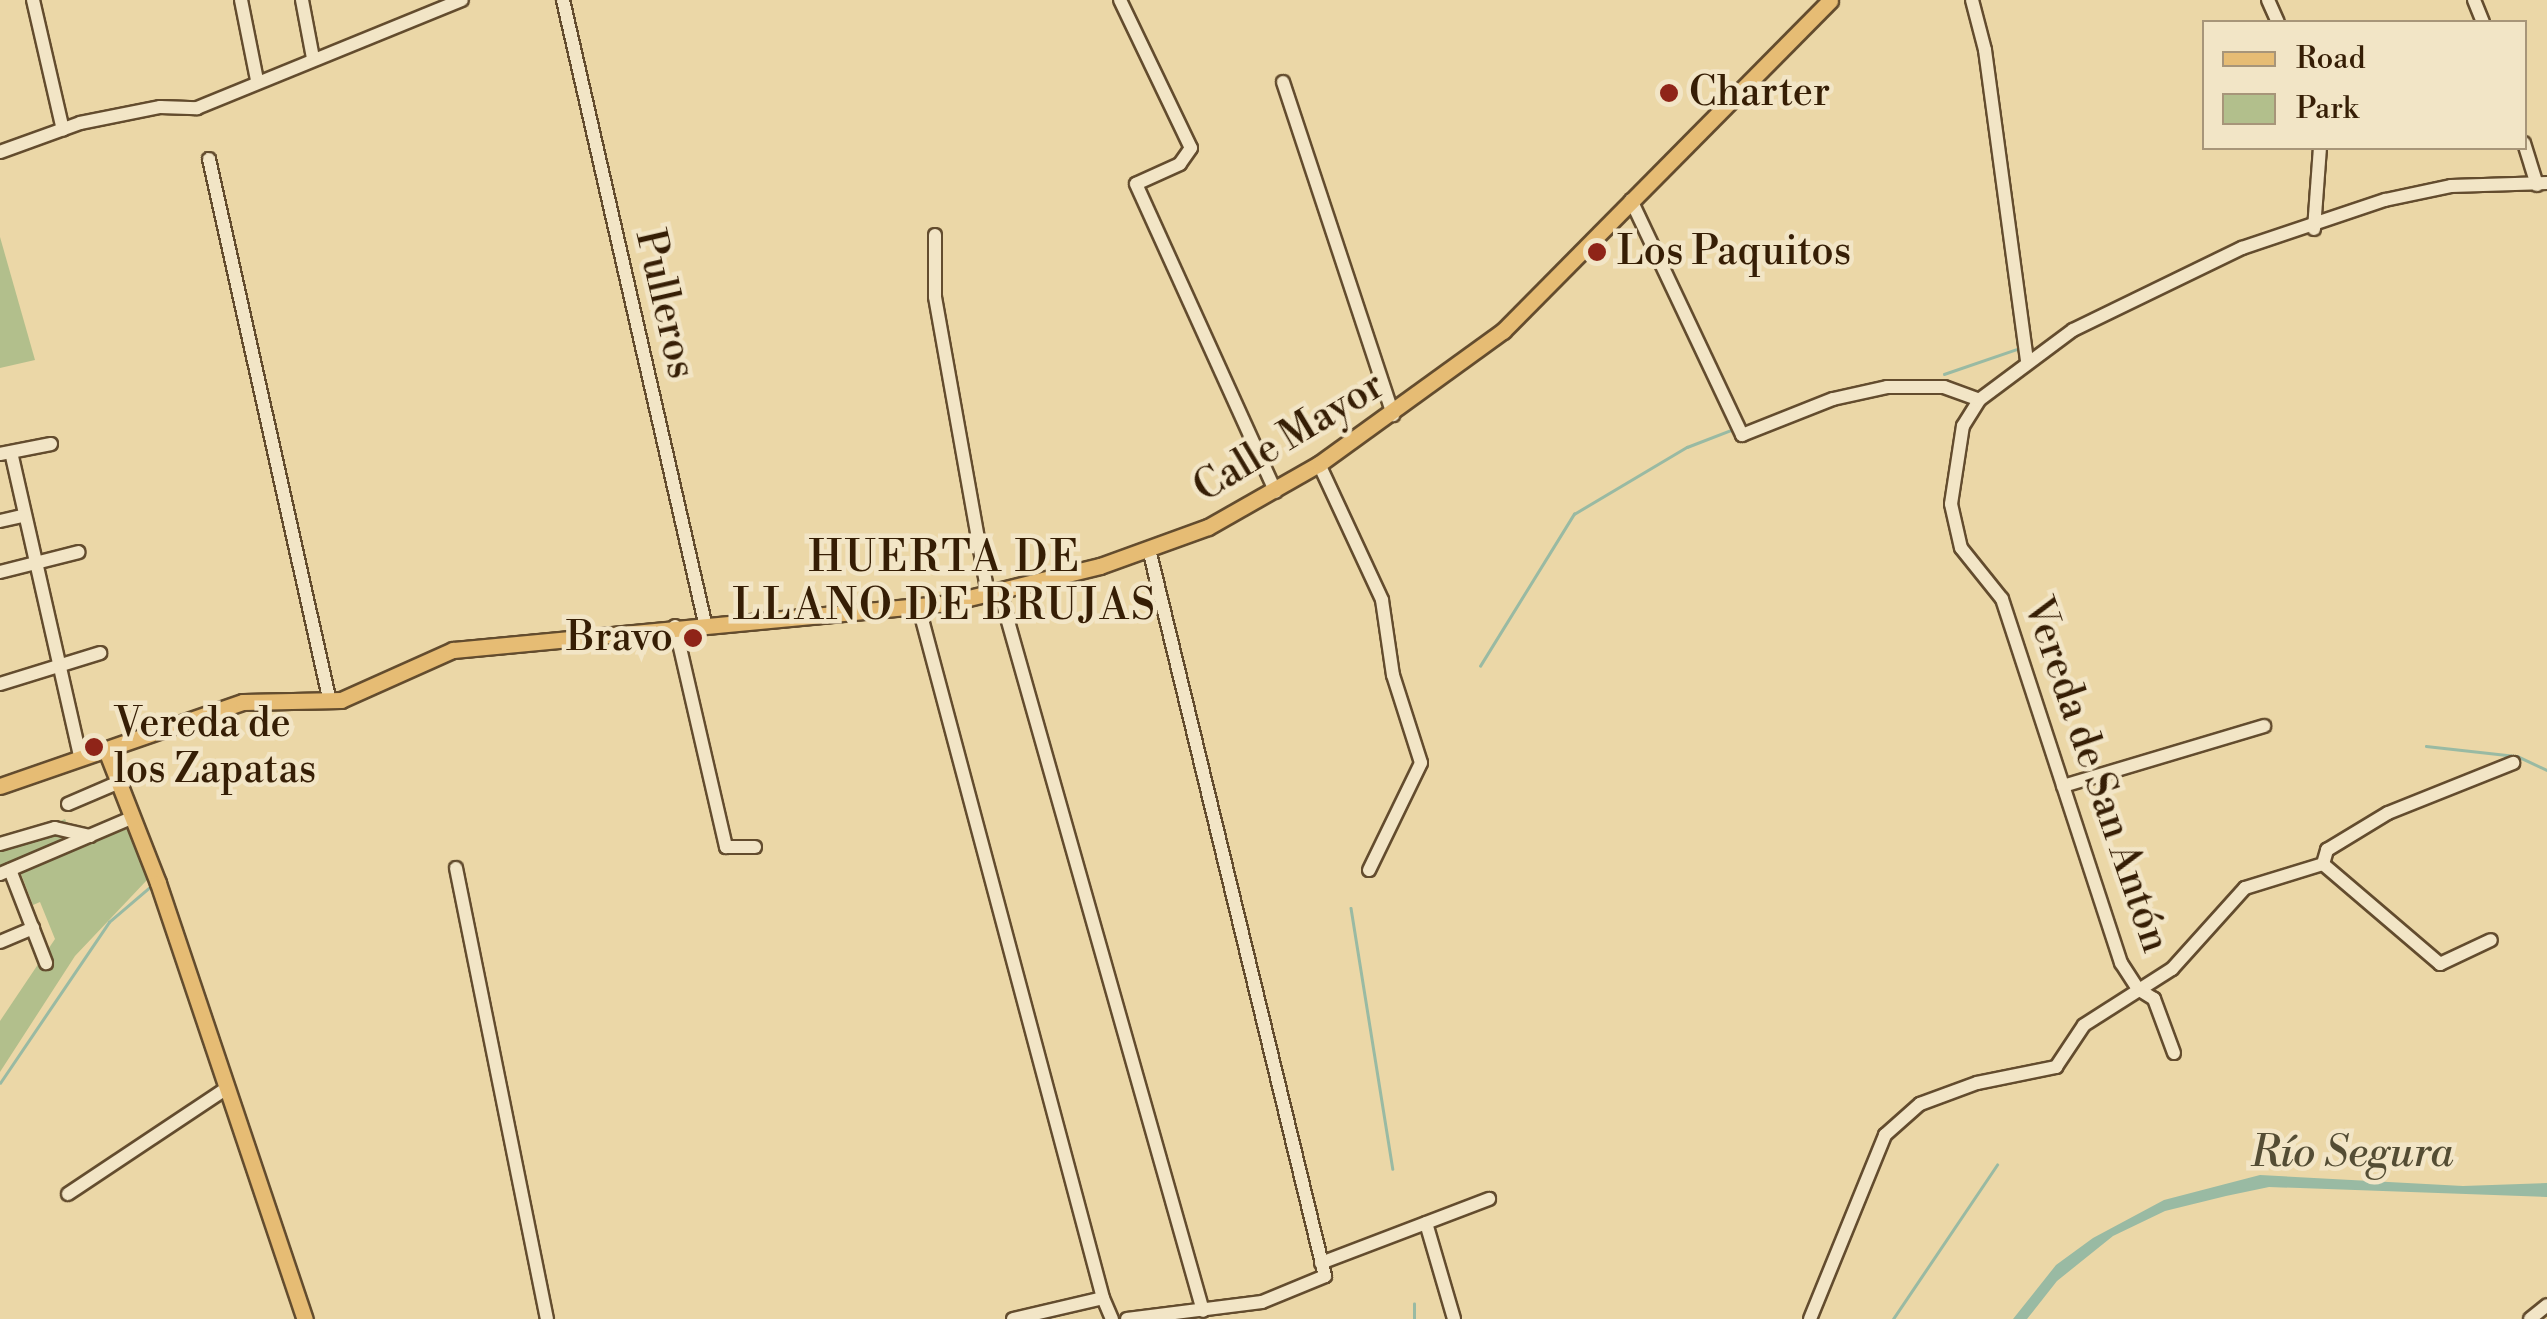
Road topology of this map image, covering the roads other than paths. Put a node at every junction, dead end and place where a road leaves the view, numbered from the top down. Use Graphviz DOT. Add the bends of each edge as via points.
graph roads {
  1 [pos="33,0"];
  2 [pos="241,0"];
  3 [pos="302,0"];
  4 [pos="462,0"];
  5 [pos="563,0"];
  6 [pos="1120,0"];
  7 [pos="1830,0"];
  8 [pos="1972,0"];
  9 [pos="313,58"];
  10 [pos="257,80"];
  11 [pos="1283,82"];
  12 [pos="63,130"];
  13 [pos="2320,150"];
  14 [pos="2527,150"];
  15 [pos="0,152"];
  16 [pos="208,159"];
  17 [pos="2542,184"];
  18 [pos="1631,200"];
  19 [pos="2314,229"];
  20 [pos="934,236"];
  21 [pos="2027,361"];
  22 [pos="1978,400"];
  23 [pos="1393,414"];
  24 [pos="51,444"];
  25 [pos="6,453"];
  26 [pos="1319,464"];
  27 [pos="1276,492"];
  28 [pos="21,516"];
  29 [pos="0,520"];
  30 [pos="1148,549"];
  31 [pos="79,552"];
  32 [pos="31,562"];
  33 [pos="0,572"];
  34 [pos="994,594"];
  35 [pos="919,608"];
  36 [pos="705,622"];
  37 [pos="675,626"];
  38 [pos="100,653"];
  39 [pos="54,662"];
  40 [pos="0,684"];
  41 [pos="330,702"];
  42 [pos="2264,726"];
  43 [pos="106,750"];
  44 [pos="81,759"];
  45 [pos="2513,763"];
  46 [pos="117,783"];
  47 [pos="0,786"];
  48 [pos="2063,786"];
  49 [pos="68,804"];
  50 [pos="131,818"];
  51 [pos="90,836"];
  52 [pos="0,844"];
  53 [pos="756,847"];
  54 [pos="2323,864"];
  55 [pos="456,868"];
  56 [pos="1369,870"];
  57 [pos="5,872"];
  58 [pos="33,928"];
  59 [pos="2492,940"];
  60 [pos="0,942"];
  61 [pos="46,963"];
  62 [pos="2138,990"];
  63 [pos="2174,1053"];
  64 [pos="227,1088"];
  65 [pos="68,1194"];
  66 [pos="1489,1199"];
  67 [pos="1426,1223"];
  68 [pos="1322,1262"];
  69 [pos="1103,1298"];
  70 [pos="2547,1305"];
  71 [pos="1203,1311"];
  72 [pos="305,1319"];
  73 [pos="547,1319"];
  74 [pos="1013,1319"];
  75 [pos="1112,1319"];
  76 [pos="1127,1319"];
  77 [pos="1454,1319"];
  78 [pos="1810,1319"];
  79 [pos="2530,1319"];
  1 -- 12 [label="street"];
  2 -- 10 [label="street"];
  3 -- 9 [label="street"];
  4 -- 9 [label="street"];
  5 -- 36 [label="street, Pulleros"];
  6 -- 27 [label="street" via="1191,148 1180,164 1136,184"];
  7 -- 18 [label="main road, Calle Mayor"];
  8 -- 21 [label="street" via="1985,50"];
  9 -- 10 [label="street"];
  10 -- 12 [label="street" via="197,108 160,108"];
  11 -- 23 [label="street"];
  12 -- 15 [label="street"];
  13 -- 19 [label="street"];
  14 -- 17 [label="street"];
  16 -- 41 [label="street"];
  17 -- 19 [label="street, Vereda de San Antón" via="2451,186 2385,200"];
  18 -- 22 [label="street" via="1742,436 1832,399 1887,388 1944,387"];
  18 -- 23 [label="main road, Calle Mayor" via="1513,322"];
  19 -- 21 [label="street, Vereda de San Antón" via="2242,248 2074,330"];
  20 -- 34 [label="street" via="935,297"];
  21 -- 22 [label="street, Vereda de San Antón"];
  22 -- 48 [label="street, Vereda de San Antón" via="1963,426 1951,504 1961,548 2002,599"];
  23 -- 26 [label="main road, Calle Mayor"];
  24 -- 25 [label="street"];
  25 -- 28 [label="street"];
  26 -- 27 [label="main road, Calle Mayor"];
  26 -- 56 [label="street" via="1382,600 1393,675 1421,763"];
  27 -- 30 [label="main road, Calle Mayor"];
  28 -- 29 [label="street"];
  28 -- 32 [label="street"];
  30 -- 34 [label="main road, Calle Mayor"];
  30 -- 68 [label="street"];
  31 -- 32 [label="street"];
  32 -- 33 [label="street"];
  32 -- 39 [label="street"];
  34 -- 35 [label="main road, Calle Mayor"];
  34 -- 71 [label="street"];
  35 -- 36 [label="main road, Calle Mayor"];
  35 -- 69 [label="street"];
  36 -- 37 [label="main road, Calle Mayor"];
  37 -- 41 [label="main road, Calle Mayor" via="454,650"];
  37 -- 53 [label="street" via="726,846"];
  38 -- 39 [label="street"];
  39 -- 40 [label="street" via="50,670"];
  39 -- 44 [label="street"];
  41 -- 43 [label="main road, Calle Mayor" via="255,699"];
  42 -- 48 [label="street"];
  43 -- 44 [label="main road, Calle Mayor"];
  43 -- 46 [label="main road"];
  44 -- 47 [label="main road, Calle Mayor"];
  45 -- 54 [label="street" via="2388,813 2326,850"];
  46 -- 49 [label="street"];
  46 -- 50 [label="main road"];
  48 -- 62 [label="street, Vereda de San Antón" via="2121,963"];
  50 -- 51 [label="street"];
  50 -- 64 [label="main road"];
  51 -- 52 [label="street" via="54,828"];
  51 -- 57 [label="street"];
  54 -- 59 [label="street" via="2440,964"];
  54 -- 62 [label="street" via="2245,888 2172,969"];
  55 -- 73 [label="street"];
  57 -- 58 [label="street"];
  58 -- 60 [label="street"];
  58 -- 61 [label="street"];
  62 -- 63 [label="street" via="2154,998"];
  62 -- 78 [label="street, Vereda de San Antón" via="2084,1024 2056,1067 1977,1083 1920,1104 1886,1135"];
  64 -- 65 [label="street"];
  64 -- 72 [label="main road"];
  66 -- 67 [label="street"];
  67 -- 68 [label="street"];
  67 -- 77 [label="street"];
  68 -- 71 [label="street" via="1325,1276 1262,1302"];
  69 -- 74 [label="street"];
  69 -- 75 [label="street"];
  70 -- 79 [label="street"];
  71 -- 76 [label="street"];
}
